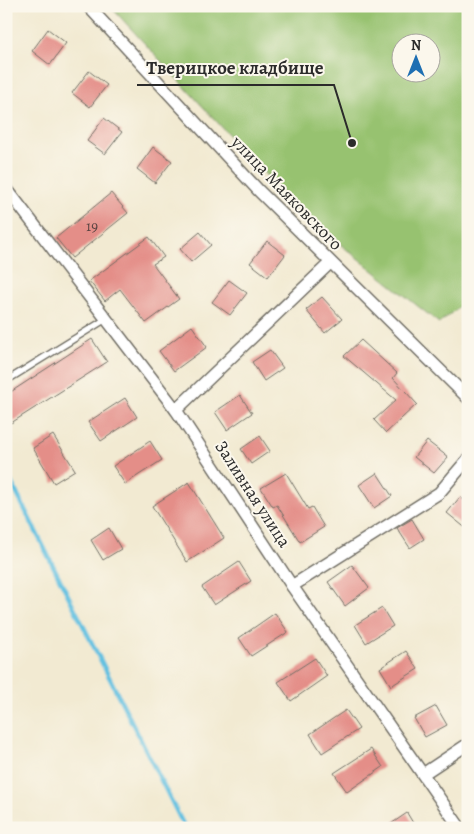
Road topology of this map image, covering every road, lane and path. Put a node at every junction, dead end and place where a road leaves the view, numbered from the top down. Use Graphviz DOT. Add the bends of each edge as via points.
graph roads {
  1 [pos="88,6"];
  2 [pos="6,188"];
  3 [pos="330,263"];
  4 [pos="107,319"];
  5 [pos="6,381"];
  6 [pos="468,398"];
  7 [pos="176,410"];
  8 [pos="468,459"];
  9 [pos="292,586"];
  10 [pos="468,744"];
  11 [pos="423,774"];
  12 [pos="460,828"];
  1 -- 3 [label="street, улица Маяковского" via="252,184"];
  2 -- 4 [label="street, Заливная улица"];
  3 -- 6 [label="street, улица Маяковского"];
  3 -- 7 [label="street"];
  4 -- 5 [label="lane"];
  4 -- 7 [label="street, Заливная улица"];
  7 -- 9 [label="street, Заливная улица"];
  8 -- 9 [label="street" via="439,493"];
  9 -- 11 [label="street, Заливная улица"];
  10 -- 11 [label="street"];
  11 -- 12 [label="street, Заливная улица"];
}
